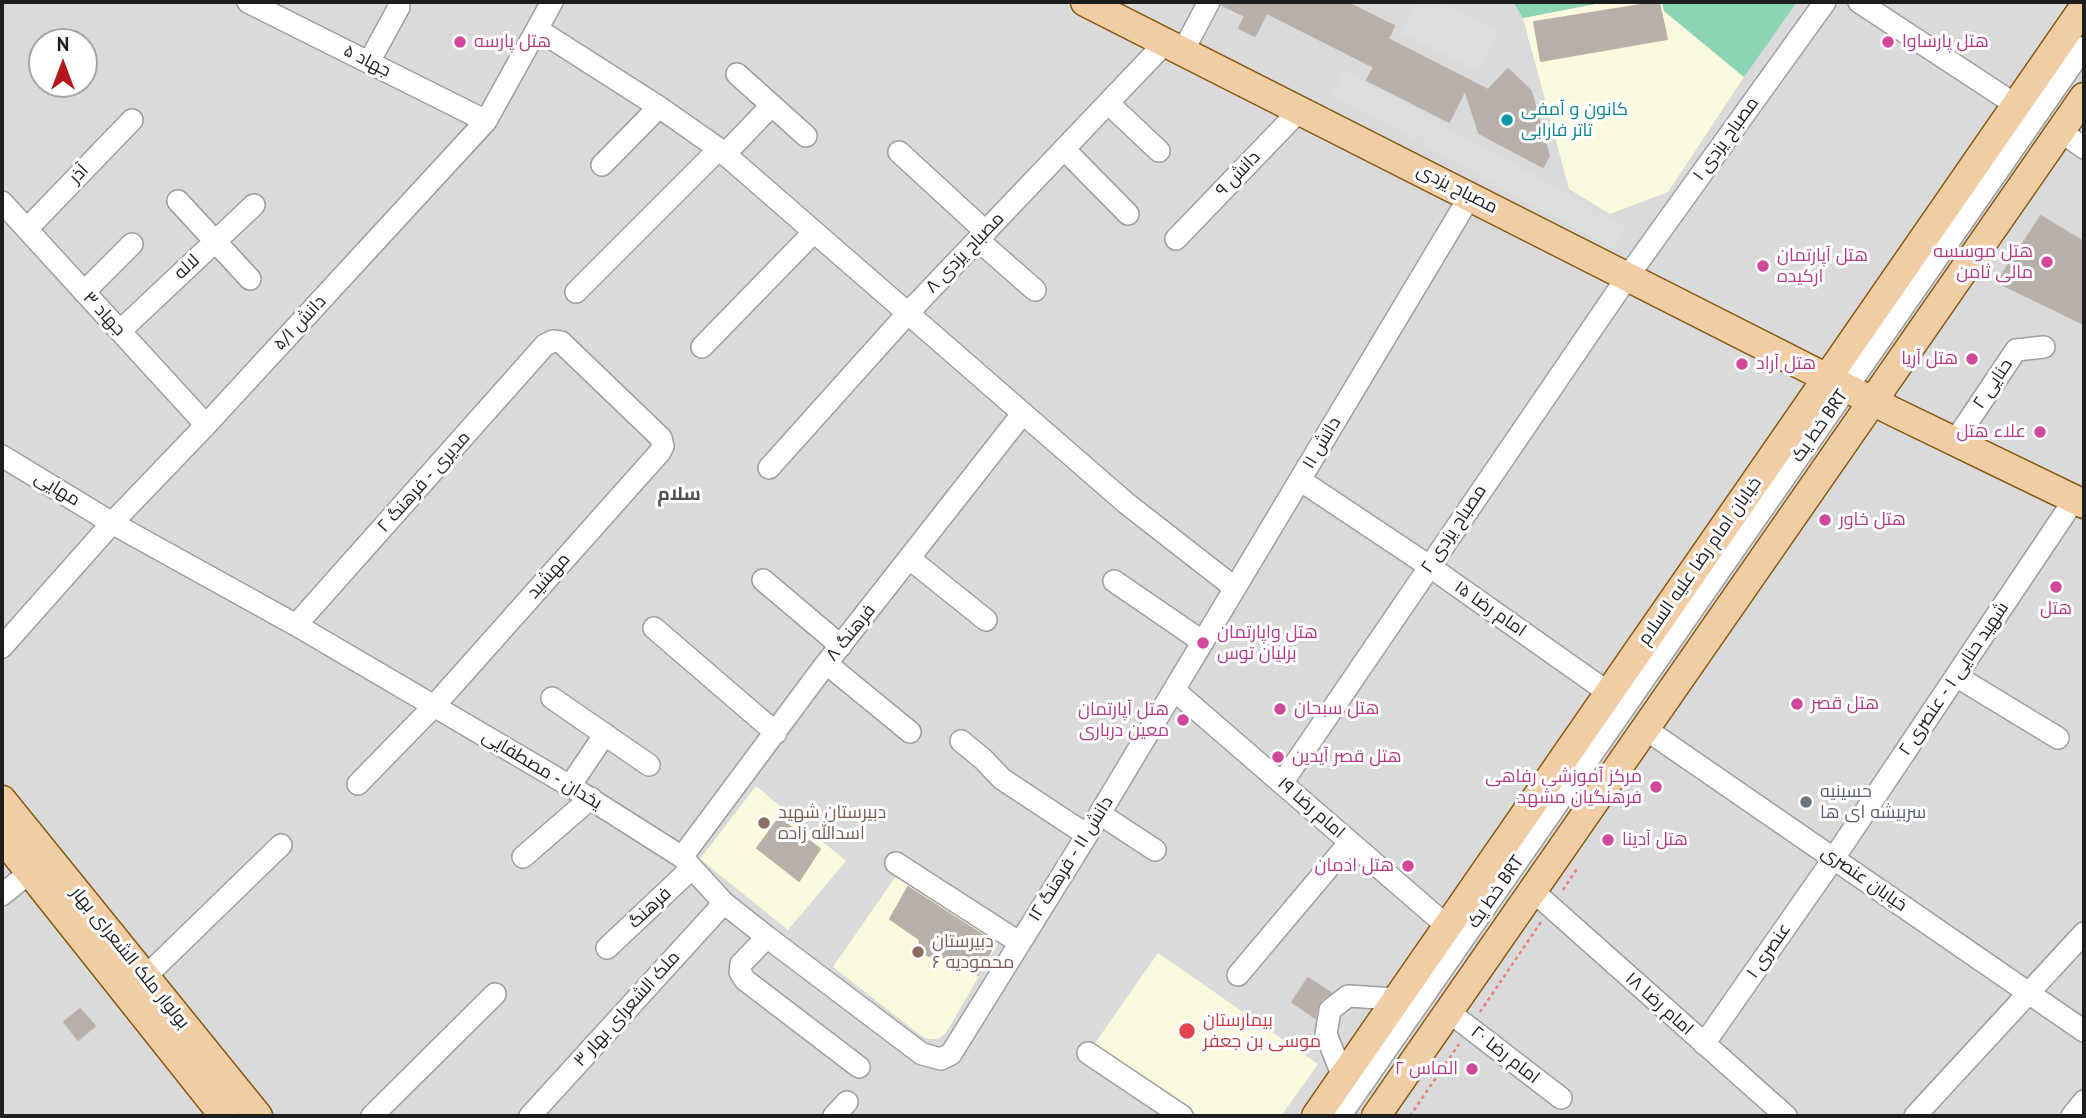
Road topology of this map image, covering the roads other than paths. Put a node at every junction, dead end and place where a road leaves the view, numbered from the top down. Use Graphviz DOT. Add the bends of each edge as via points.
graph roads {
  1 [pos="248,2"];
  2 [pos="552,2"];
  3 [pos="1085,2"];
  4 [pos="1209,2"];
  5 [pos="1825,2"];
  6 [pos="1859,2"];
  7 [pos="399,7"];
  8 [pos="2084,7"];
  9 [pos="537,29"];
  10 [pos="1174,46"];
  11 [pos="2084,47"];
  12 [pos="2084,60"];
  13 [pos="369,62"];
  14 [pos="737,74"];
  15 [pos="2084,97"];
  16 [pos="1108,103"];
  17 [pos="772,105"];
  18 [pos="2016,105"];
  19 [pos="659,107"];
  20 [pos="1300,110"];
  21 [pos="132,120"];
  22 [pos="486,121"];
  23 [pos="2060,131"];
  24 [pos="806,136"];
  25 [pos="2084,148"];
  26 [pos="1064,149"];
  27 [pos="1160,151"];
  28 [pos="722,152"];
  29 [pos="899,152"];
  30 [pos="602,165"];
  31 [pos="1471,196"];
  32 [pos="178,201"];
  33 [pos="2,202"];
  34 [pos="254,205"];
  35 [pos="1128,214"];
  36 [pos="27,229"];
  37 [pos="814,232"];
  38 [pos="982,236"];
  39 [pos="1176,239"];
  40 [pos="215,240"];
  41 [pos="132,244"];
  42 [pos="1628,276"];
  43 [pos="250,279"];
  44 [pos="1035,290"];
  45 [pos="84,292"];
  46 [pos="576,292"];
  47 [pos="908,313"];
  48 [pos="120,331"];
  49 [pos="702,346"];
  50 [pos="2044,346"];
  51 [pos="1851,389"];
  52 [pos="1023,413"];
  53 [pos="206,425"];
  54 [pos="1955,441"];
  55 [pos="663,446"];
  56 [pos="2,456"];
  57 [pos="769,468"];
  58 [pos="1300,480"];
  59 [pos="2081,502"];
  60 [pos="112,523"];
  61 [pos="910,559"];
  62 [pos="1429,566"];
  63 [pos="763,580"];
  64 [pos="1114,581"];
  65 [pos="1235,588"];
  66 [pos="986,620"];
  67 [pos="296,625"];
  68 [pos="654,628"];
  69 [pos="1203,642"];
  70 [pos="841,646"];
  71 [pos="2,647"];
  72 [pos="827,664"];
  73 [pos="1956,676"];
  74 [pos="1174,690"];
  75 [pos="1609,693"];
  76 [pos="552,698"];
  77 [pos="434,706"];
  78 [pos="1644,728"];
  79 [pos="910,732"];
  80 [pos="776,733"];
  81 [pos="605,734"];
  82 [pos="2058,738"];
  83 [pos="961,741"];
  84 [pos="649,765"];
  85 [pos="1282,783"];
  86 [pos="358,784"];
  87 [pos="570,786"];
  88 [pos="591,798"];
  89 [pos="2,800"];
  90 [pos="1100,814"];
  91 [pos="1087,835"];
  92 [pos="2,837"];
  93 [pos="1350,842"];
  94 [pos="281,845"];
  95 [pos="1154,850"];
  96 [pos="523,857"];
  97 [pos="1834,858"];
  98 [pos="687,862"];
  99 [pos="896,863"];
  100 [pos="30,872"];
  101 [pos="1533,891"];
  102 [pos="2,895"];
  103 [pos="724,903"];
  104 [pos="1447,926"];
  105 [pos="2084,933"];
  106 [pos="767,937"];
  107 [pos="1020,943"];
  108 [pos="607,948"];
  109 [pos="1238,975"];
  110 [pos="145,977"];
  111 [pos="2029,992"];
  112 [pos="495,993"];
  113 [pos="1397,999"];
  114 [pos="1449,1012"];
  115 [pos="2084,1031"];
  116 [pos="1704,1044"];
  117 [pos="1088,1053"];
  118 [pos="941,1059"];
  119 [pos="859,1067"];
  120 [pos="1343,1077"];
  121 [pos="1561,1098"];
  122 [pos="2084,1101"];
  123 [pos="224,1116"];
  124 [pos="258,1116"];
  125 [pos="372,1116"];
  126 [pos="530,1116"];
  127 [pos="1182,1116"];
  128 [pos="1316,1116"];
  129 [pos="1340,1116"];
  130 [pos="1347,1116"];
  131 [pos="1376,1116"];
  132 [pos="1786,1116"];
  133 [pos="1915,1116"];
  134 [pos="2072,1116"];
  1 -- 13 [label="street, جهاد ۵"];
  2 -- 9 [label="street, دانش ۵/۱"];
  3 -- 10 [label="main road, مصباح یزدی"];
  4 -- 10 [label="street, مصباح یزدی ۸"];
  5 -- 42 [label="street, مصباح یزدی ۱"];
  6 -- 18 [label="street"];
  7 -- 13 [label="street"];
  8 -- 18 [label="main road, خیابان امام رضا علیه السلام"];
  9 -- 19 [label="street"];
  9 -- 22 [label="street, دانش ۵/۱"];
  10 -- 16 [label="street, مصباح یزدی ۸"];
  10 -- 20 [label="main road, مصباح یزدی"];
  11 -- 51 [label="street, خط یک BRT"];
  12 -- 51 [label="street, خط یک BRT"];
  13 -- 22 [label="street, جهاد ۵"];
  14 -- 17 [label="street"];
  15 -- 23 [label="main road, خیابان امام رضا علیه السلام"];
  16 -- 26 [label="street, مصباح یزدی ۸"];
  16 -- 27 [label="street"];
  17 -- 24 [label="street"];
  17 -- 28 [label="street"];
  18 -- 51 [label="main road, خیابان امام رضا علیه السلام"];
  19 -- 28 [label="street"];
  19 -- 30 [label="street"];
  20 -- 31 [label="main road, مصباح یزدی"];
  20 -- 39 [label="street, دانش ۹"];
  21 -- 36 [label="street, آذر"];
  22 -- 53 [label="street, دانش ۵/۱"];
  23 -- 25 [label="street"];
  23 -- 51 [label="main road, خیابان امام رضا علیه السلام"];
  26 -- 35 [label="street"];
  26 -- 38 [label="street, مصباح یزدی ۸"];
  28 -- 37 [label="street"];
  28 -- 46 [label="street"];
  29 -- 38 [label="street"];
  31 -- 42 [label="main road, مصباح یزدی"];
  31 -- 58 [label="street, دانش ۱۱"];
  32 -- 40 [label="street"];
  33 -- 36 [label="street, جهاد ۳"];
  34 -- 40 [label="street, لاله"];
  36 -- 45 [label="street, جهاد ۳"];
  37 -- 47 [label="street"];
  37 -- 49 [label="street"];
  38 -- 44 [label="street"];
  38 -- 47 [label="street, مصباح یزدی ۸"];
  40 -- 43 [label="street"];
  40 -- 48 [label="street, لاله"];
  41 -- 45 [label="street"];
  42 -- 51 [label="main road, مصباح یزدی"];
  42 -- 62 [label="street, مصباح یزدی ۲"];
  45 -- 48 [label="street, جهاد ۳"];
  47 -- 52 [label="street"];
  47 -- 57 [label="street, مصباح یزدی ۸"];
  48 -- 53 [label="street, جهاد ۳"];
  50 -- 54 [label="street, حنایی ۲" via="2016,350"];
  51 -- 54 [label="main road, مصباح یزدی"];
  51 -- 75 [label="main road, خیابان امام رضا علیه السلام"];
  51 -- 78 [label="main road, خیابان امام رضا علیه السلام"];
  51 -- 129 [label="street, خط یک BRT"];
  51 -- 130 [label="street, خط یک BRT"];
  52 -- 61 [label="street, فرهنگ ۸"];
  52 -- 65 [label="street" via="1126,503"];
  53 -- 60 [label="street, دانش ۵/۱"];
  54 -- 59 [label="main road, مصباح یزدی"];
  55 -- 67 [label="street, مدیری - فرهنگ ۲" via="661,438 561,341 553,341"];
  55 -- 77 [label="street, مهشید"];
  56 -- 60 [label="street, مهایی"];
  58 -- 62 [label="street, امام رضا ۱۵"];
  58 -- 65 [label="street, دانش ۱۱"];
  59 -- 73 [label="street, شهید حنایی ۱ - عنصری ۲"];
  60 -- 67 [label="street, یخدان - مصطفایی"];
  60 -- 71 [label="street, دانش ۵/۱"];
  61 -- 66 [label="street"];
  61 -- 70 [label="street, فرهنگ ۸"];
  62 -- 75 [label="street, امام رضا ۱۵"];
  62 -- 85 [label="street, مصباح یزدی ۲"];
  63 -- 70 [label="street"];
  64 -- 69 [label="street"];
  65 -- 69 [label="street, دانش ۱۱"];
  67 -- 77 [label="street, یخدان - مصطفایی"];
  68 -- 80 [label="street"];
  69 -- 74 [label="street, دانش ۱۱"];
  70 -- 72 [label="street, فرهنگ ۸"];
  72 -- 79 [label="street"];
  72 -- 80 [label="street, فرهنگ ۸"];
  73 -- 82 [label="street"];
  73 -- 97 [label="street, شهید حنایی ۱ - عنصری ۲"];
  74 -- 85 [label="street, امام رضا ۱۹"];
  74 -- 90 [label="street, دانش ۱۱ - فرهنگ ۱۲"];
  75 -- 104 [label="main road, خیابان امام رضا علیه السلام"];
  76 -- 81 [label="street"];
  77 -- 86 [label="street, مهشید"];
  77 -- 87 [label="street, یخدان - مصطفایی"];
  78 -- 97 [label="street, خیابان عنصری"];
  78 -- 101 [label="main road, خیابان امام رضا علیه السلام"];
  80 -- 98 [label="street, فرهنگ ۸"];
  81 -- 84 [label="street"];
  81 -- 87 [label="street"];
  83 -- 91 [label="street" via="1002,779"];
  85 -- 93 [label="street, امام رضا ۱۹"];
  87 -- 88 [label="street, یخدان - مصطفایی"];
  88 -- 96 [label="street"];
  88 -- 98 [label="street, یخدان - مصطفایی"];
  89 -- 110 [label="main road, بولوار ملک الشعرای بهار"];
  90 -- 91 [label="street, دانش ۱۱ - فرهنگ ۱۲"];
  90 -- 95 [label="street"];
  91 -- 107 [label="street, دانش ۱۱ - فرهنگ ۱۲"];
  92 -- 100 [label="main road, بولوار ملک الشعرای بهار"];
  93 -- 104 [label="street, امام رضا ۱۹"];
  93 -- 109 [label="street"];
  94 -- 110 [label="street"];
  97 -- 111 [label="street, خیابان عنصری"];
  97 -- 116 [label="street, عنصری ۱"];
  98 -- 103 [label="street, یخدان - مصطفایی"];
  98 -- 108 [label="street, فرهنگ"];
  99 -- 107 [label="street"];
  100 -- 102 [label="street"];
  100 -- 123 [label="main road, بولوار ملک الشعرای بهار"];
  101 -- 114 [label="main road, خیابان امام رضا علیه السلام"];
  101 -- 116 [label="street, امام رضا ۱۸"];
  103 -- 106 [label="street, یخدان - مصطفایی"];
  103 -- 126 [label="street, ملک الشعرای بهار ۳"];
  104 -- 113 [label="main road, خیابان امام رضا علیه السلام"];
  105 -- 111 [label="street"];
  106 -- 118 [label="street, یخدان - مصطفایی" via="922,1054"];
  106 -- 119 [label="street" via="741,964 745,980"];
  107 -- 118 [label="street, دانش ۱۱ - فرهنگ ۱۲" via="951,1054"];
  110 -- 124 [label="main road, بولوار ملک الشعرای بهار"];
  111 -- 115 [label="street, خیابان عنصری"];
  111 -- 133 [label="street"];
  112 -- 125 [label="street"];
  113 -- 120 [label="main road, خیابان امام رضا علیه السلام"];
  113 -- 120 [label="street" via="1348,996 1330,1010 1326,1034"];
  114 -- 121 [label="street, امام رضا ۲۰"];
  114 -- 131 [label="main road, خیابان امام رضا علیه السلام"];
  116 -- 132 [label="street, امام رضا ۱۸"];
  117 -- 127 [label="street"];
  120 -- 128 [label="main road, خیابان امام رضا علیه السلام"];
  122 -- 134 [label="street"];
}
